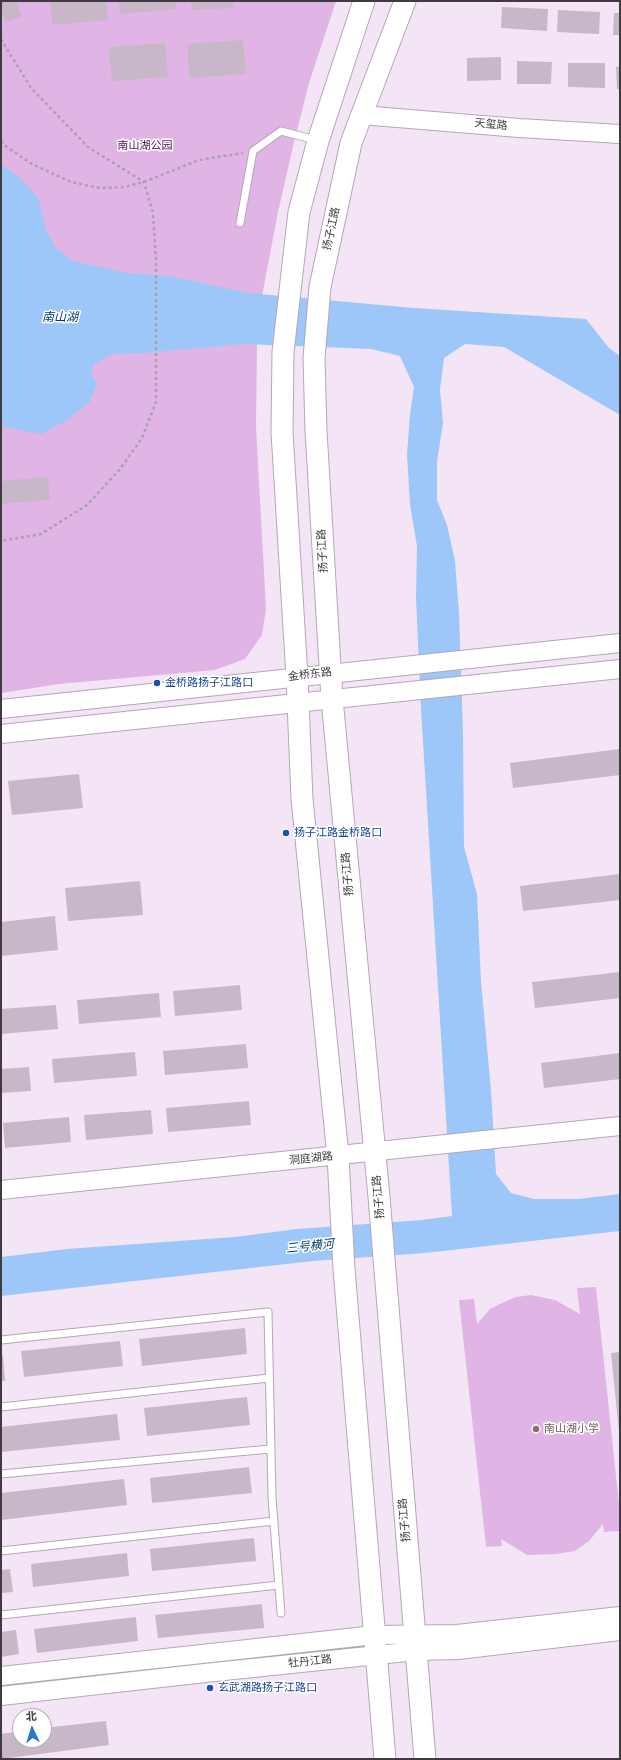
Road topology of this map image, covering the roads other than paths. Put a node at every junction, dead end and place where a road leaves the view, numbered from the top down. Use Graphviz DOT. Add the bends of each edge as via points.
graph roads {
  1 [pos="364,1"];
  2 [pos="405,1"];
  3 [pos="361,115"];
  4 [pos="620,134"];
  5 [pos="318,141"];
  6 [pos="240,223"];
  7 [pos="620,643"];
  8 [pos="620,669"];
  9 [pos="330,672"];
  10 [pos="296,677"];
  11 [pos="332,700"];
  12 [pos="298,703"];
  13 [pos="1,708"];
  14 [pos="1,734"];
  15 [pos="620,1126"];
  16 [pos="374,1152"];
  17 [pos="338,1156"];
  18 [pos="1,1190"];
  19 [pos="1,1340"];
  20 [pos="269,1378"];
  21 [pos="1,1407"];
  22 [pos="270,1449"];
  23 [pos="1,1474"];
  24 [pos="274,1521"];
  25 [pos="1,1551"];
  26 [pos="279,1585"];
  27 [pos="281,1613"];
  28 [pos="1,1616"];
  29 [pos="620,1616"];
  30 [pos="620,1631"];
  31 [pos="375,1635"];
  32 [pos="415,1643"];
  33 [pos="376,1656"];
  34 [pos="1,1676"];
  35 [pos="1,1696"];
  36 [pos="385,1759"];
  37 [pos="425,1759"];
  1 -- 5 [label="main road"];
  2 -- 3 [label="main road, 扬子江路"];
  3 -- 4 [label="street, 天玺路"];
  3 -- 9 [label="main road, 扬子江路" via="351,143 320,287 314,358"];
  5 -- 6 [label="lane" via="281,131 254,151"];
  5 -- 10 [label="main road" via="299,212 283,352 282,432"];
  7 -- 9 [label="street, 金桥东路"];
  8 -- 11 [label="street"];
  9 -- 10 [label="street, 金桥东路"];
  9 -- 11 [label="main road, 扬子江路"];
  10 -- 12 [label="main road"];
  10 -- 13 [label="street, 金桥东路"];
  11 -- 12 [label="street"];
  11 -- 16 [label="main road, 扬子江路"];
  12 -- 14 [label="street"];
  12 -- 17 [label="main road" via="302,799"];
  15 -- 16 [label="street, 洞庭湖路"];
  16 -- 17 [label="street, 洞庭湖路"];
  16 -- 32 [label="main road, 扬子江路"];
  17 -- 18 [label="street, 洞庭湖路"];
  17 -- 31 [label="main road" via="344,1269"];
  19 -- 20 [label="lane" via="268,1312"];
  20 -- 21 [label="lane"];
  20 -- 22 [label="lane"];
  22 -- 23 [label="lane"];
  22 -- 24 [label="lane"];
  24 -- 25 [label="lane"];
  24 -- 26 [label="lane"];
  26 -- 27 [label="lane"];
  26 -- 28 [label="lane"];
  29 -- 32 [label="street, 牡丹江路" via="457,1634"];
  30 -- 32 [label="street, 牡丹江路" via="458,1650"];
  31 -- 32 [label="street, 牡丹江路"];
  31 -- 33 [label="main road"];
  31 -- 34 [label="street, 牡丹江路"];
  32 -- 33 [label="street, 牡丹江路"];
  32 -- 37 [label="main road, 扬子江路"];
  33 -- 35 [label="street, 牡丹江路"];
  33 -- 36 [label="main road"];
}
